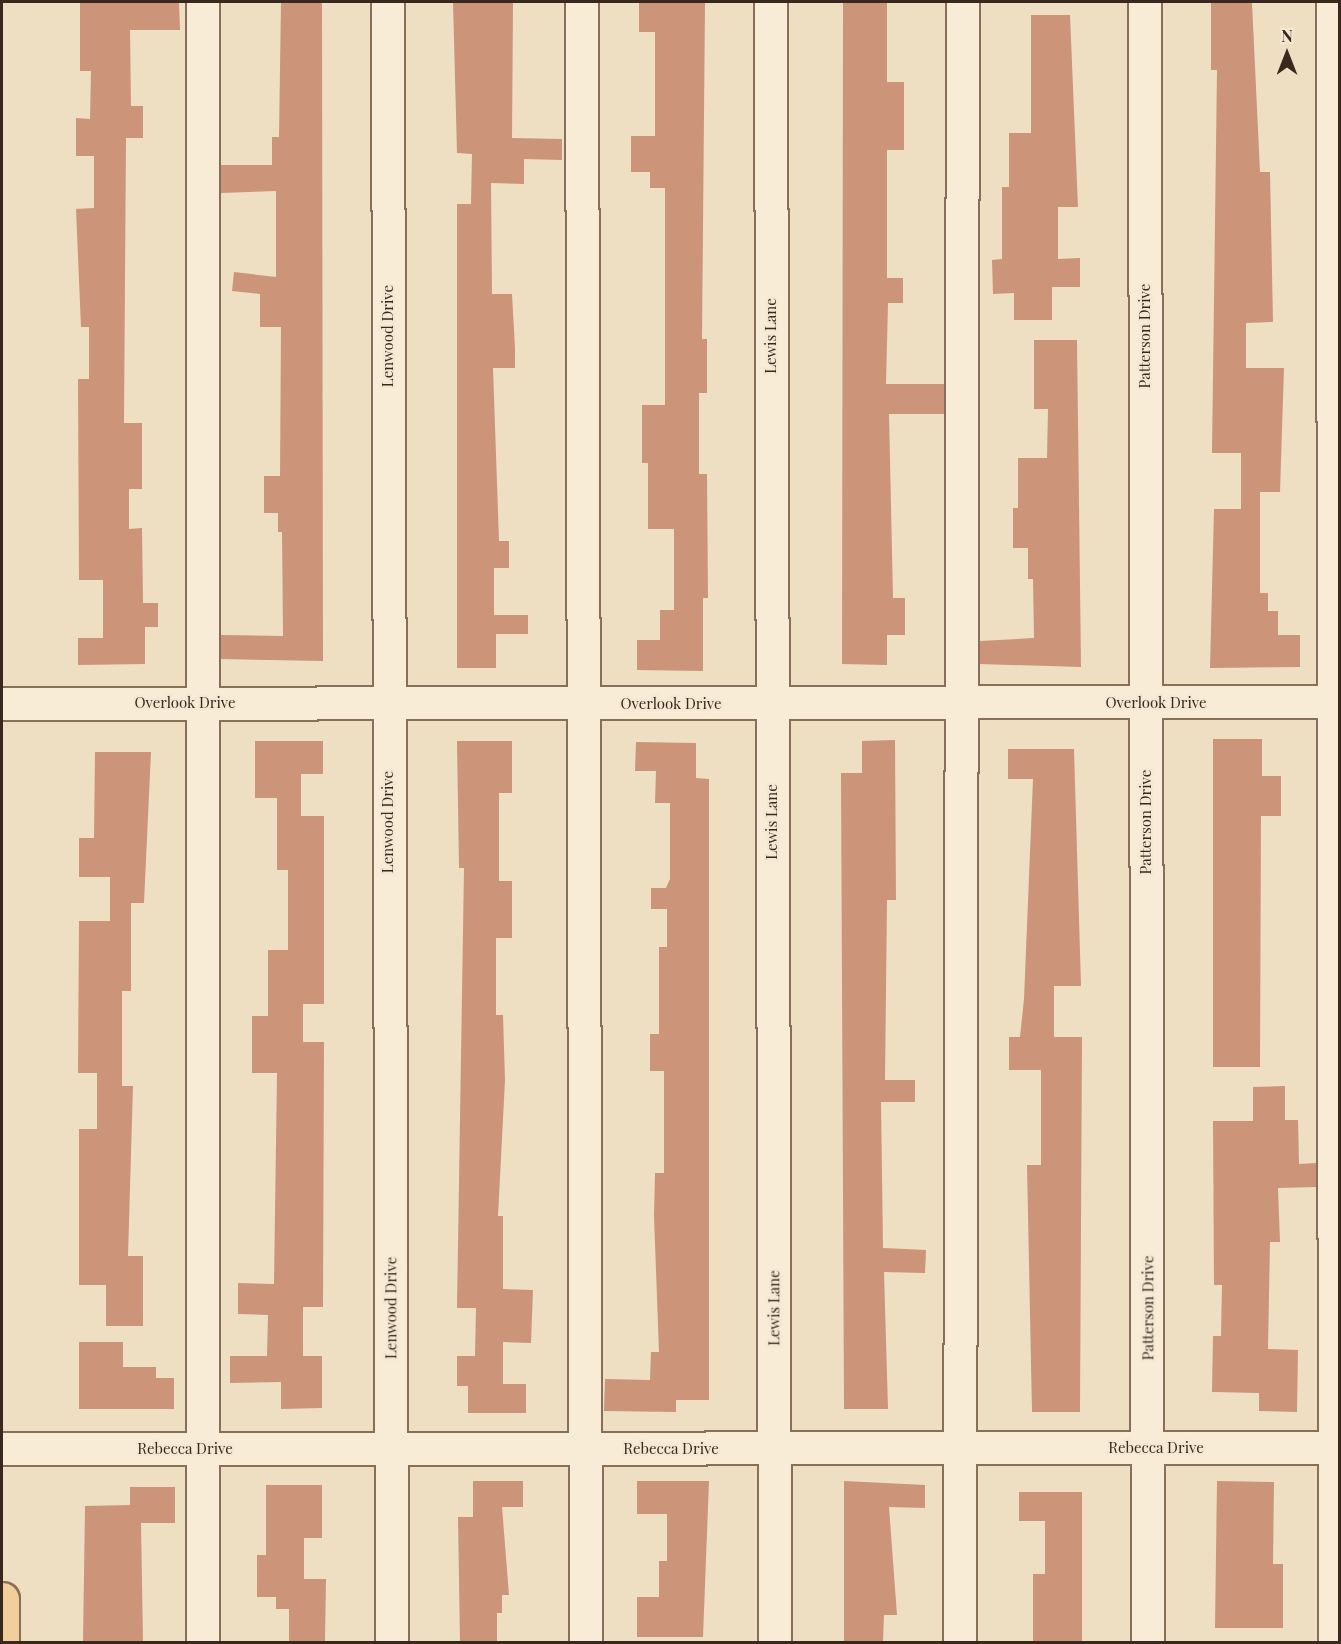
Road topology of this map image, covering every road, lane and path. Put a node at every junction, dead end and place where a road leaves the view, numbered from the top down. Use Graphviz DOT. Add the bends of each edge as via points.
graph roads {
  1 [pos="203,2"];
  2 [pos="388,2"];
  3 [pos="582,2"];
  4 [pos="771,2"];
  5 [pos="963,2"];
  6 [pos="1145,2"];
  7 [pos="1333,2"];
  8 [pos="1336,702"];
  9 [pos="203,703"];
  10 [pos="387,703"];
  11 [pos="2,704"];
  12 [pos="582,704"];
  13 [pos="771,704"];
  14 [pos="958,704"];
  15 [pos="1146,704"];
  16 [pos="1148,1448"];
  17 [pos="1337,1448"];
  18 [pos="2,1449"];
  19 [pos="204,1449"];
  20 [pos="586,1449"];
  21 [pos="774,1449"];
  22 [pos="960,1449"];
  23 [pos="392,1450"];
  24 [pos="2,1599"];
  25 [pos="2,1642"];
  26 [pos="203,1642"];
  27 [pos="392,1642"];
  28 [pos="586,1642"];
  29 [pos="775,1642"];
  30 [pos="960,1642"];
  31 [pos="1148,1642"];
  32 [pos="1335,1642"];
  1 -- 9 [label="street"];
  2 -- 10 [label="street, Lenwood Drive"];
  3 -- 12 [label="street"];
  4 -- 13 [label="street, Lewis Lane"];
  5 -- 14 [label="street"];
  6 -- 15 [label="street, Patterson Drive"];
  7 -- 8 [label="street"];
  8 -- 15 [label="street, Overlook Drive"];
  8 -- 17 [label="street"];
  9 -- 10 [label="street, Overlook Drive"];
  9 -- 11 [label="street, Overlook Drive"];
  9 -- 19 [label="street"];
  10 -- 12 [label="street, Overlook Drive"];
  10 -- 23 [label="street, Lenwood Drive"];
  12 -- 13 [label="street, Overlook Drive"];
  12 -- 20 [label="street"];
  13 -- 14 [label="street, Overlook Drive"];
  13 -- 21 [label="street, Lewis Lane"];
  14 -- 15 [label="street, Overlook Drive"];
  14 -- 22 [label="street"];
  15 -- 16 [label="street, Patterson Drive"];
  16 -- 17 [label="street, Rebecca Drive"];
  16 -- 22 [label="street, Rebecca Drive"];
  16 -- 31 [label="street, Patterson Drive"];
  17 -- 32 [label="street"];
  18 -- 19 [label="street, Rebecca Drive"];
  19 -- 23 [label="street, Rebecca Drive"];
  19 -- 26 [label="street"];
  20 -- 21 [label="street, Rebecca Drive"];
  20 -- 23 [label="street, Rebecca Drive"];
  20 -- 28 [label="street"];
  21 -- 22 [label="street, Rebecca Drive"];
  21 -- 29 [label="street, Lewis Lane"];
  22 -- 30 [label="street"];
  23 -- 27 [label="street, Lenwood Drive"];
  24 -- 25 [label="main road"];
}
